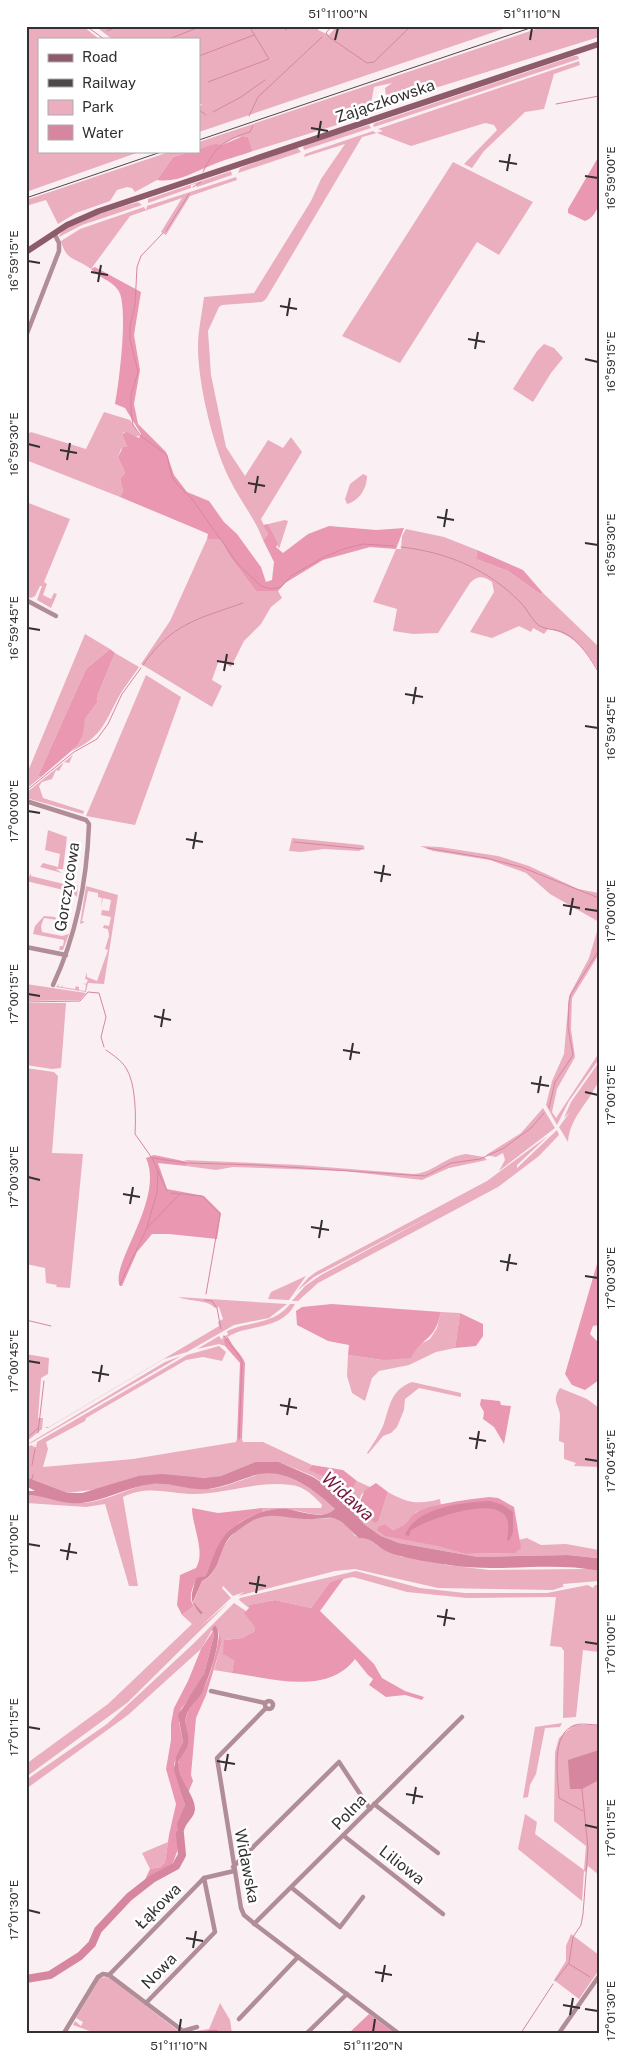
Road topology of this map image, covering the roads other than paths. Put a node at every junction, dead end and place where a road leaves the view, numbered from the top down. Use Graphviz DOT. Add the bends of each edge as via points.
graph roads {
  1 [pos="599,44"];
  2 [pos="54,233"];
  3 [pos="26,252"];
  4 [pos="26,336"];
  5 [pos="26,600"];
  6 [pos="56,616"];
  7 [pos="26,800"];
  8 [pos="26,947"];
  9 [pos="66,955"];
  10 [pos="53,985"];
  11 [pos="211,1691"];
  12 [pos="462,1717"];
  13 [pos="374,1804"];
  14 [pos="370,1809"];
  15 [pos="344,1836"];
  16 [pos="438,1853"];
  17 [pos="234,1869"];
  18 [pos="204,1878"];
  19 [pos="292,1888"];
  20 [pos="363,1897"];
  21 [pos="444,1914"];
  22 [pos="254,1924"];
  23 [pos="298,1957"];
  24 [pos="109,1975"];
  25 [pos="599,1976"];
  26 [pos="347,1994"];
  27 [pos="146,2003"];
  28 [pos="239,2019"];
  29 [pos="196,2027"];
  30 [pos="64,2033"];
  31 [pos="307,2033"];
  32 [pos="398,2033"];
  33 [pos="559,2033"];
  1 -- 2 [label="main road, Zajączkowska" via="99,211"];
  2 -- 3 [label="main road, Zajączkowska"];
  2 -- 4 [label="street" via="59,251"];
  5 -- 6 [label="street"];
  7 -- 9 [label="street, Gorczycowa" via="86,820 89,826 81,900"];
  8 -- 9 [label="street"];
  9 -- 10 [label="street, Gorczycowa"];
  11 -- 17 [label="street, Widawska" via="266,1706 217,1758"];
  12 -- 13 [label="street, Polna"];
  13 -- 14 [label="street, Polna"];
  13 -- 16 [label="street"];
  14 -- 15 [label="street, Polna"];
  14 -- 17 [label="street" via="339,1762"];
  15 -- 19 [label="street, Polna"];
  15 -- 21 [label="street, Liliowa"];
  17 -- 18 [label="street"];
  17 -- 22 [label="street, Widawska" via="241,1908"];
  18 -- 24 [label="street, Łąkowa"];
  18 -- 27 [label="street, Nowa" via="215,1932"];
  19 -- 20 [label="street" via="340,1927"];
  19 -- 22 [label="street, Polna"];
  22 -- 23 [label="street, Widawska"];
  23 -- 26 [label="street, Widawska"];
  23 -- 28 [label="street"];
  24 -- 27 [label="street"];
  24 -- 30 [label="street, Łąkowa" via="99,1975"];
  25 -- 33 [label="street"];
  26 -- 31 [label="street"];
  26 -- 32 [label="street, Widawska"];
  27 -- 29 [label="street" via="183,2031"];
}
